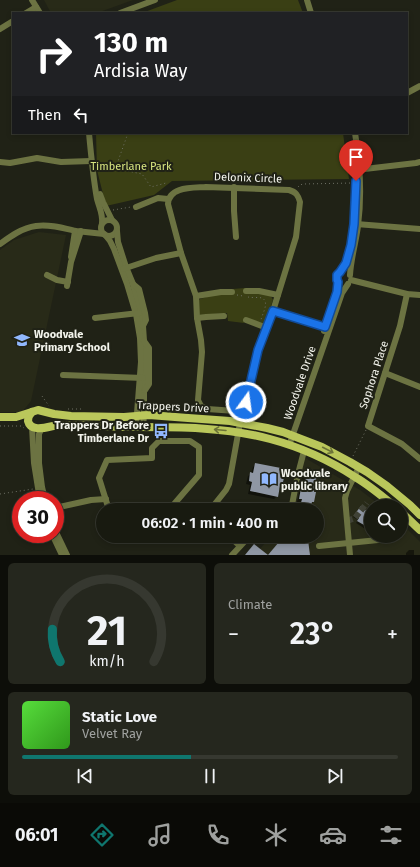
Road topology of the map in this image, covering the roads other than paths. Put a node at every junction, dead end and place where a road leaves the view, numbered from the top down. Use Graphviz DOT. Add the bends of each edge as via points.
graph roads {
  1 [pos="32,0"];
  2 [pos="155,0"];
  3 [pos="306,0"];
  4 [pos="311,0"];
  5 [pos="36,7"];
  6 [pos="28,12"];
  7 [pos="39,12"];
  8 [pos="123,12"];
  9 [pos="311,12"];
  10 [pos="316,12"];
  11 [pos="12,22"];
  12 [pos="0,29"];
  13 [pos="420,86"];
  14 [pos="408,92"];
  15 [pos="89,134"];
  16 [pos="351,134"];
  17 [pos="355,134"];
  18 [pos="91,161"];
  19 [pos="0,162"];
  20 [pos="420,162"];
  21 [pos="357,170"];
  22 [pos="95,181"];
  23 [pos="234,187"];
  24 [pos="168,199"];
  25 [pos="136,206"];
  26 [pos="112,220"];
  27 [pos="356,224"];
  28 [pos="101,225"];
  29 [pos="420,229"];
  30 [pos="78,231"];
  31 [pos="117,231"];
  32 [pos="88,232"];
  33 [pos="105,235"];
  34 [pos="236,237"];
  35 [pos="0,244"];
  36 [pos="181,253"];
  37 [pos="124,268"];
  38 [pos="340,272"];
  39 [pos="47,275"];
  40 [pos="350,279"];
  41 [pos="338,282"];
  42 [pos="133,284"];
  43 [pos="246,291"];
  44 [pos="232,293"];
  45 [pos="407,294"];
  46 [pos="278,295"];
  47 [pos="196,296"];
  48 [pos="420,296"];
  49 [pos="273,311"];
  50 [pos="138,314"];
  51 [pos="224,316"];
  52 [pos="95,318"];
  53 [pos="197,318"];
  54 [pos="246,320"];
  55 [pos="143,326"];
  56 [pos="264,327"];
  57 [pos="327,327"];
  58 [pos="144,341"];
  59 [pos="385,374"];
  60 [pos="63,375"];
  61 [pos="142,378"];
  62 [pos="420,386"];
  63 [pos="144,394"];
  64 [pos="47,410"];
  65 [pos="32,412"];
  66 [pos="141,416"];
  67 [pos="0,417"];
  68 [pos="0,422"];
  69 [pos="240,423"];
  70 [pos="140,426"];
  71 [pos="31,428"];
  72 [pos="42,428"];
  73 [pos="239,433"];
  74 [pos="290,436"];
  75 [pos="287,444"];
  76 [pos="304,451"];
  77 [pos="420,460"];
  78 [pos="359,467"];
  79 [pos="354,476"];
  80 [pos="38,491"];
  81 [pos="43,491"];
  82 [pos="106,499"];
  83 [pos="385,499"];
  84 [pos="107,503"];
  85 [pos="175,503"];
  86 [pos="216,503"];
  87 [pos="292,503"];
  88 [pos="64,506"];
  89 [pos="416,511"];
  90 [pos="408,519"];
  91 [pos="420,530"];
  92 [pos="364,541"];
  93 [pos="56,543"];
  94 [pos="61,543"];
  95 [pos="237,543"];
  96 [pos="243,543"];
  97 [pos="349,543"];
  98 [pos="240,546"];
  99 [pos="319,546"];
  100 [pos="62,555"];
  101 [pos="67,555"];
  102 [pos="232,555"];
  103 [pos="350,555"];
  1 -- 5 [label="street"];
  2 -- 8 [label="street"];
  3 -- 9 [label="street"];
  4 -- 10 [label="street"];
  5 -- 6 [label="street"];
  5 -- 7 [label="street"];
  11 -- 12 [label="street"];
  13 -- 14 [label="street"];
  15 -- 18 [label="street"];
  16 -- 21 [label="street, Woodvale Drive"];
  17 -- 21 [label="street, Woodvale Drive"];
  18 -- 19 [label="street" via="61,162 37,158 10,163"];
  18 -- 22 [label="street"];
  20 -- 21 [label="street"];
  21 -- 27 [label="street, Woodvale Drive" via="360,181"];
  22 -- 26 [label="street"];
  22 -- 28 [label="street"];
  23 -- 24 [label="street, Delonix Circle" via="206,186 182,189 174,192"];
  23 -- 34 [label="street"];
  23 -- 46 [label="street, Delonix Circle" via="286,190 295,192 298,196 300,202 296,237"];
  24 -- 25 [label="street, Delonix Circle" via="158,198"];
  24 -- 36 [label="street, Delonix Circle"];
  26 -- 28 [label="street" via="105,220"];
  26 -- 31 [label="street" via="116,223"];
  27 -- 29 [label="street"];
  27 -- 38 [label="street, Woodvale Drive" via="346,263"];
  27 -- 40 [label="street, Woodvale Drive"];
  28 -- 32 [label="street"];
  28 -- 33 [label="street"];
  30 -- 32 [label="street"];
  30 -- 35 [label="street" via="52,226 30,227"];
  30 -- 39 [label="street" via="68,284"];
  31 -- 33 [label="street" via="111,236"];
  31 -- 37 [label="street"];
  32 -- 33 [label="street"];
  33 -- 37 [label="street"];
  36 -- 37 [label="street"];
  36 -- 47 [label="street, Delonix Circle"];
  37 -- 42 [label="street"];
  37 -- 50 [label="street"];
  38 -- 40 [label="street" via="345,271"];
  38 -- 41 [label="street" via="337,275"];
  40 -- 41 [label="street" via="344,285"];
  40 -- 45 [label="street"];
  40 -- 57 [label="street, Woodvale Drive"];
  41 -- 57 [label="street, Woodvale Drive"];
  42 -- 50 [label="street"];
  42 -- 55 [label="street" via="139,289 145,313 146,320"];
  43 -- 46 [label="street"];
  44 -- 47 [label="street"];
  45 -- 48 [label="street"];
  45 -- 59 [label="street, Sophora Place"];
  46 -- 49 [label="street, Delonix Circle"];
  47 -- 53 [label="street, Delonix Circle"];
  49 -- 56 [label="street, Delonix Circle"];
  49 -- 57 [label="street"];
  50 -- 52 [label="street"];
  50 -- 55 [label="street"];
  50 -- 61 [label="street"];
  51 -- 53 [label="street"];
  53 -- 56 [label="street, Delonix Circle" via="202,352 198,400 201,406 207,409 236,411 242,408 246,402"];
  54 -- 56 [label="street"];
  55 -- 58 [label="street"];
  57 -- 74 [label="street, Woodvale Drive"];
  58 -- 61 [label="street"];
  58 -- 63 [label="street" via="149,348 150,370 149,384"];
  59 -- 62 [label="street"];
  59 -- 77 [label="street, Sophora Place" via="368,426 402,444"];
  60 -- 61 [label="street"];
  61 -- 63 [label="street"];
  61 -- 66 [label="street"];
  63 -- 66 [label="street"];
  64 -- 65 [label="main road"];
  64 -- 66 [label="main road, Trappers Drive" via="71,416"];
  64 -- 72 [label="main road" via="47,420"];
  65 -- 67 [label="main road" via="16,417"];
  65 -- 71 [label="main road" via="28,418"];
  66 -- 69 [label="main road, Trappers Drive"];
  66 -- 70 [label="street"];
  68 -- 71 [label="main road" via="16,422"];
  69 -- 73 [label="street"];
  69 -- 74 [label="main road, Trappers Drive" via="283,432"];
  70 -- 72 [label="main road, Trappers Drive" via="58,425"];
  73 -- 70 [label="main road, Trappers Drive, one-way"];
  71 -- 72 [label="main road"];
  71 -- 80 [label="street"];
  72 -- 81 [label="street" via="39,434 39,463"];
  73 -- 75 [label="main road, Trappers Drive"];
  73 -- 86 [label="street" via="226,490"];
  74 -- 75 [label="street, Woodvale Drive"];
  74 -- 78 [label="main road, Trappers Drive, one-way" via="322,447"];
  75 -- 76 [label="main road, Trappers Drive"];
  76 -- 79 [label="main road, Trappers Drive"];
  76 -- 87 [label="street"];
  78 -- 79 [label="street"];
  78 -- 89 [label="main road, Trappers Drive"];
  79 -- 83 [label="main road, Trappers Drive"];
  79 -- 97 [label="street" via="345,498"];
  82 -- 84 [label="street"];
  82 -- 85 [label="street" via="99,478 107,460 152,458 152,448 159,441 190,441 199,447 199,475"];
  82 -- 88 [label="street"];
  90 -- 91 [label="main road"];
  92 -- 97 [label="street"];
  93 -- 100 [label="street"];
  94 -- 101 [label="street"];
  95 -- 98 [label="street"];
  96 -- 98 [label="street"];
  97 -- 99 [label="street"];
  97 -- 103 [label="street"];
  98 -- 102 [label="street"];
}
